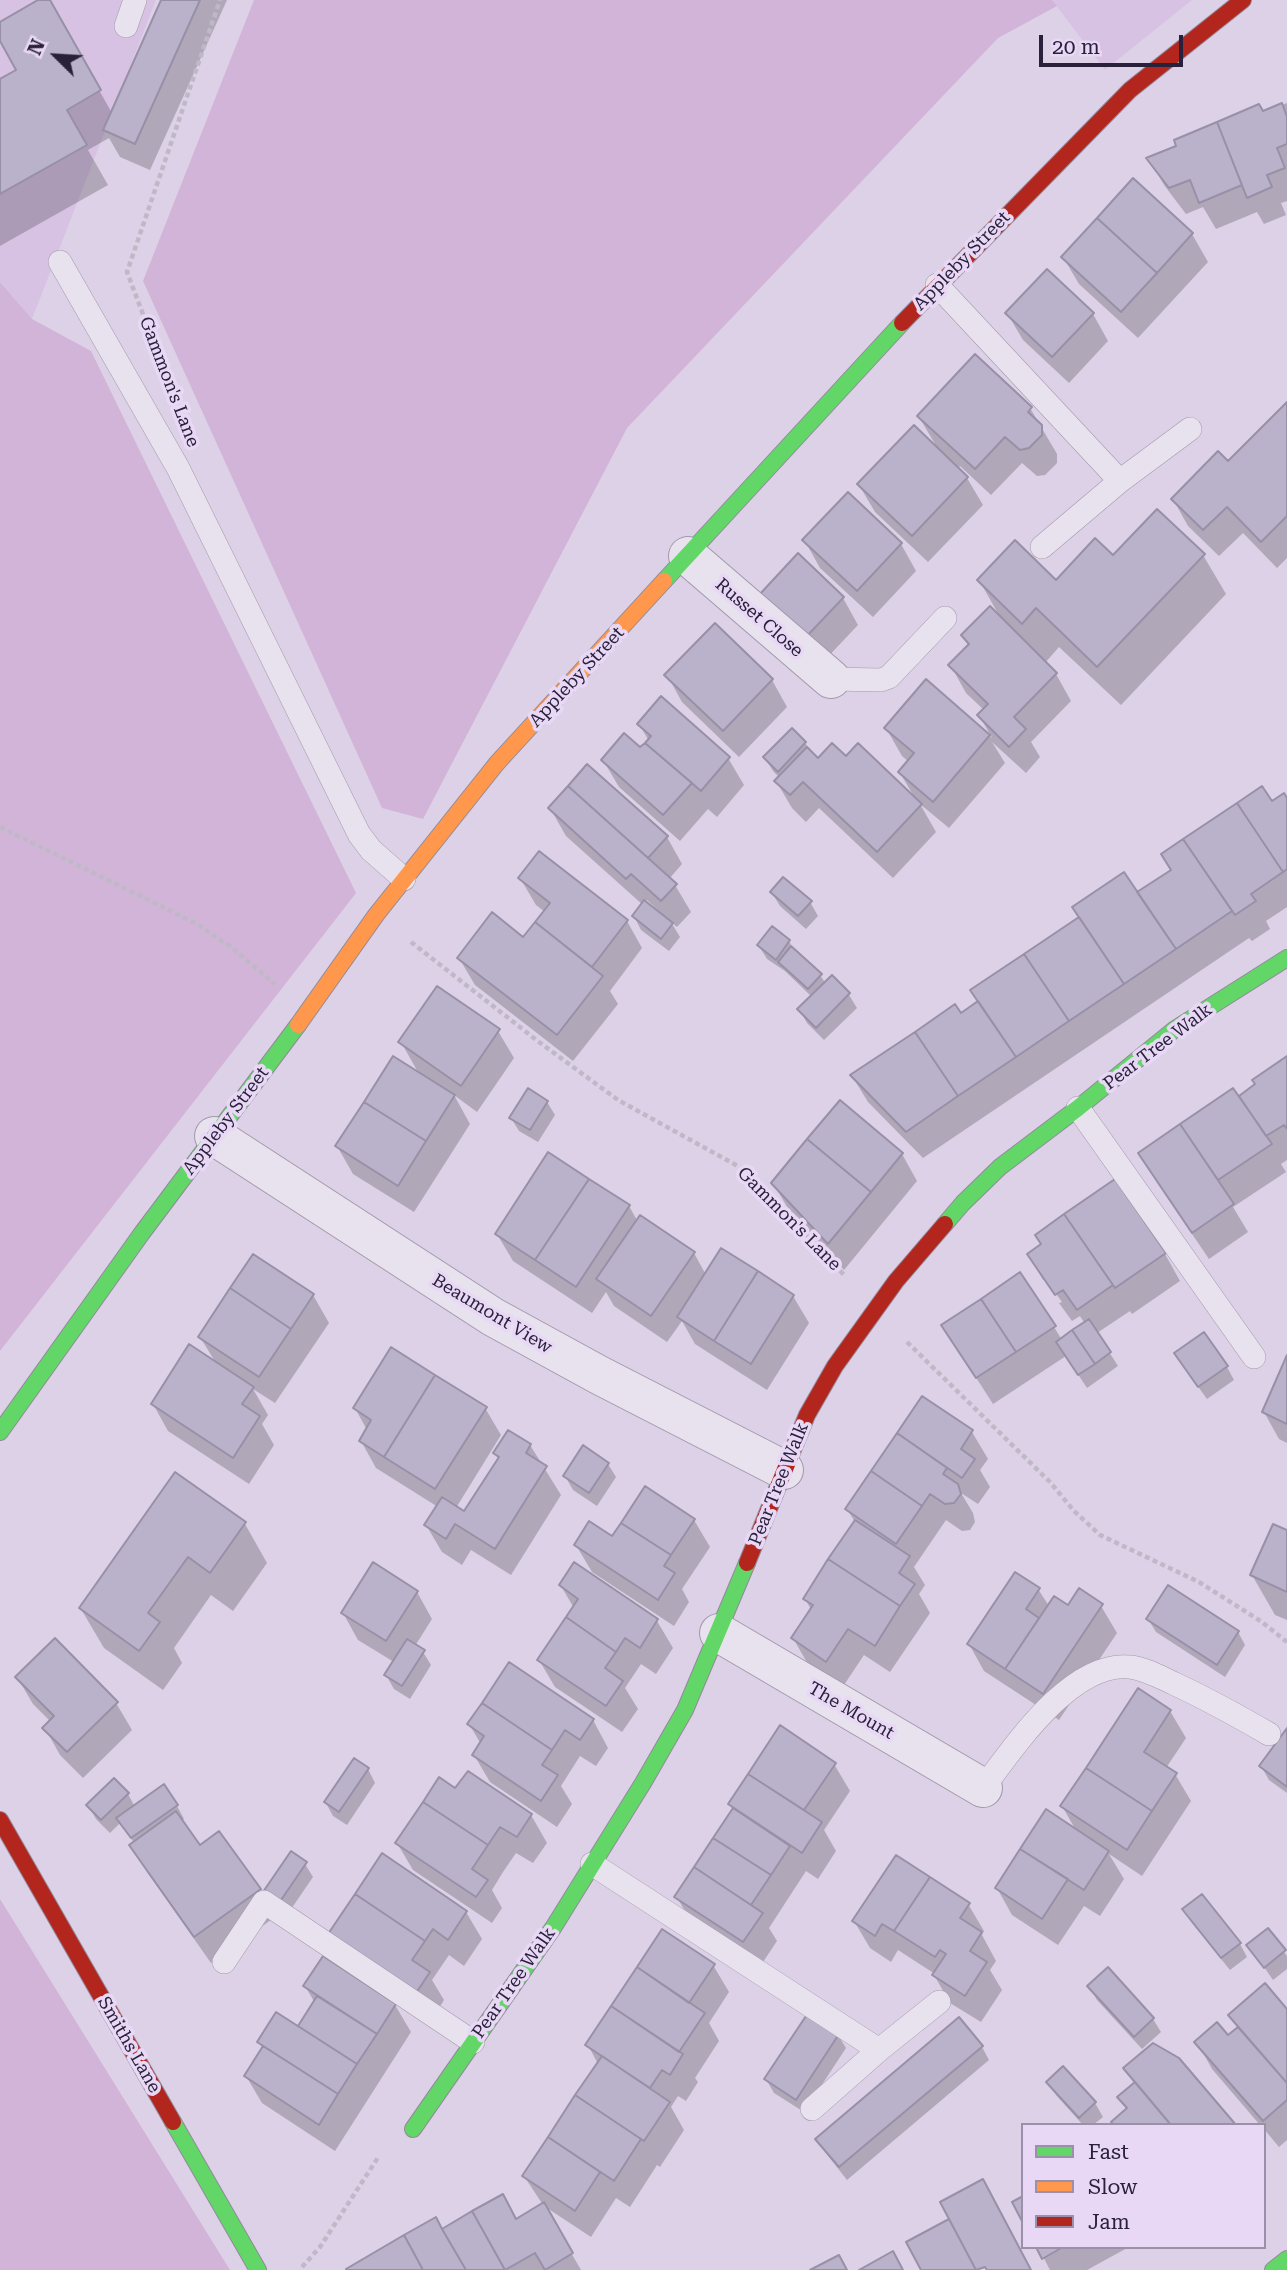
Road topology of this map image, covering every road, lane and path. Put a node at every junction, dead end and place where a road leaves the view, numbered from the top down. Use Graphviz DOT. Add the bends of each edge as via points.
graph roads {
  1 [pos="135,0"];
  2 [pos="220,0"];
  3 [pos="1243,0"];
  4 [pos="126,26"];
  5 [pos="60,262"];
  6 [pos="937,285"];
  7 [pos="160,359"];
  8 [pos="1189,429"];
  9 [pos="1120,481"];
  10 [pos="1042,547"];
  11 [pos="688,556"];
  12 [pos="945,618"];
  13 [pos="831,679"];
  14 [pos="0,827"];
  15 [pos="404,879"];
  16 [pos="376,915"];
  17 [pos="1287,958"];
  18 [pos="309,1011"];
  19 [pos="1078,1108"];
  20 [pos="214,1136"];
  21 [pos="896,1281"];
  22 [pos="903,1338"];
  23 [pos="1254,1357"];
  24 [pos="0,1432"];
  25 [pos="784,1470"];
  26 [pos="719,1633"];
  27 [pos="1287,1642"];
  28 [pos="1269,1734"];
  29 [pos="983,1788"];
  30 [pos="0,1820"];
  31 [pos="592,1864"];
  32 [pos="224,1962"];
  33 [pos="939,2002"];
  34 [pos="473,2042"];
  35 [pos="879,2050"];
  36 [pos="812,2109"];
  37 [pos="413,2129"];
  38 [pos="1287,2259"];
  39 [pos="258,2270"];
  40 [pos="299,2270"];
  41 [pos="1273,2270"];
  1 -- 4 [label="lane"];
  2 -- 7 [label="path, Gammon's Lane" via="127,272"];
  3 -- 6 [label="street, Appleby Street" via="1130,90"];
  5 -- 15 [label="lane, Gammon's Lane" via="180,471 359,834"];
  6 -- 9 [label="lane"];
  6 -- 11 [label="street, Appleby Street"];
  8 -- 9 [label="lane"];
  9 -- 10 [label="lane"];
  11 -- 13 [label="street, Russet Close"];
  11 -- 15 [label="street, Appleby Street" via="497,763"];
  12 -- 13 [label="lane" via="889,677"];
  14 -- 18 [label="path" via="197,924"];
  15 -- 16 [label="street, Appleby Street"];
  16 -- 18 [label="street, Appleby Street"];
  16 -- 21 [label="path, Gammon's Lane" via="618,1100 745,1170 853,1285 872,1263"];
  17 -- 19 [label="street, Pear Tree Walk" via="1175,1029"];
  18 -- 20 [label="street, Appleby Street"];
  19 -- 21 [label="street, Pear Tree Walk" via="1000,1167"];
  19 -- 23 [label="lane"];
  20 -- 24 [label="street, Appleby Street"];
  20 -- 25 [label="street, Beaumont View" via="493,1317"];
  21 -- 25 [label="street, Pear Tree Walk" via="835,1366 807,1415"];
  22 -- 27 [label="path" via="1100,1535 1199,1582"];
  25 -- 26 [label="street, Pear Tree Walk"];
  26 -- 29 [label="street, The Mount"];
  26 -- 31 [label="street, Pear Tree Walk" via="685,1710"];
  28 -- 29 [label="lane" via="1145,1670 1103,1670 1081,1679 1029,1728"];
  30 -- 39 [label="street, Smiths Lane"];
  31 -- 34 [label="street, Pear Tree Walk"];
  31 -- 35 [label="lane"];
  32 -- 34 [label="lane" via="264,1902"];
  33 -- 35 [label="lane"];
  34 -- 37 [label="street, Pear Tree Walk"];
  35 -- 36 [label="lane"];
  37 -- 40 [label="path" via="380,2155 320,2247"];
  38 -- 41 [label="street"];
}
